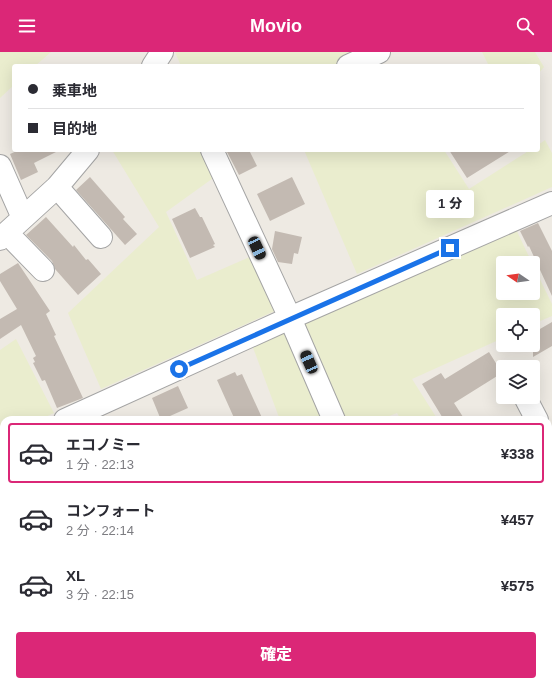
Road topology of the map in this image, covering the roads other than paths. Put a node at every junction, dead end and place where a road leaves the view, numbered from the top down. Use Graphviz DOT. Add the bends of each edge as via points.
graph roads {
  1 [pos="162,52"];
  2 [pos="166,52"];
  3 [pos="379,52"];
  4 [pos="154,64"];
  5 [pos="172,64"];
  6 [pos="352,64"];
  7 [pos="86,152"];
  8 [pos="213,152"];
  9 [pos="0,166"];
  10 [pos="57,187"];
  11 [pos="552,203"];
  12 [pos="23,218"];
  13 [pos="4,236"];
  14 [pos="101,237"];
  15 [pos="43,270"];
  16 [pos="290,318"];
  17 [pos="529,404"];
  18 [pos="74,416"];
  19 [pos="332,416"];
  20 [pos="535,416"];
  1 -- 4 [label="street"];
  2 -- 5 [label="street"];
  3 -- 6 [label="street"];
  7 -- 10 [label="street"];
  8 -- 16 [label="street"];
  9 -- 12 [label="street"];
  10 -- 12 [label="street"];
  10 -- 14 [label="street"];
  11 -- 16 [label="street"];
  12 -- 13 [label="street"];
  13 -- 15 [label="street"];
  16 -- 18 [label="street"];
  16 -- 19 [label="street"];
  17 -- 20 [label="street"];
}
